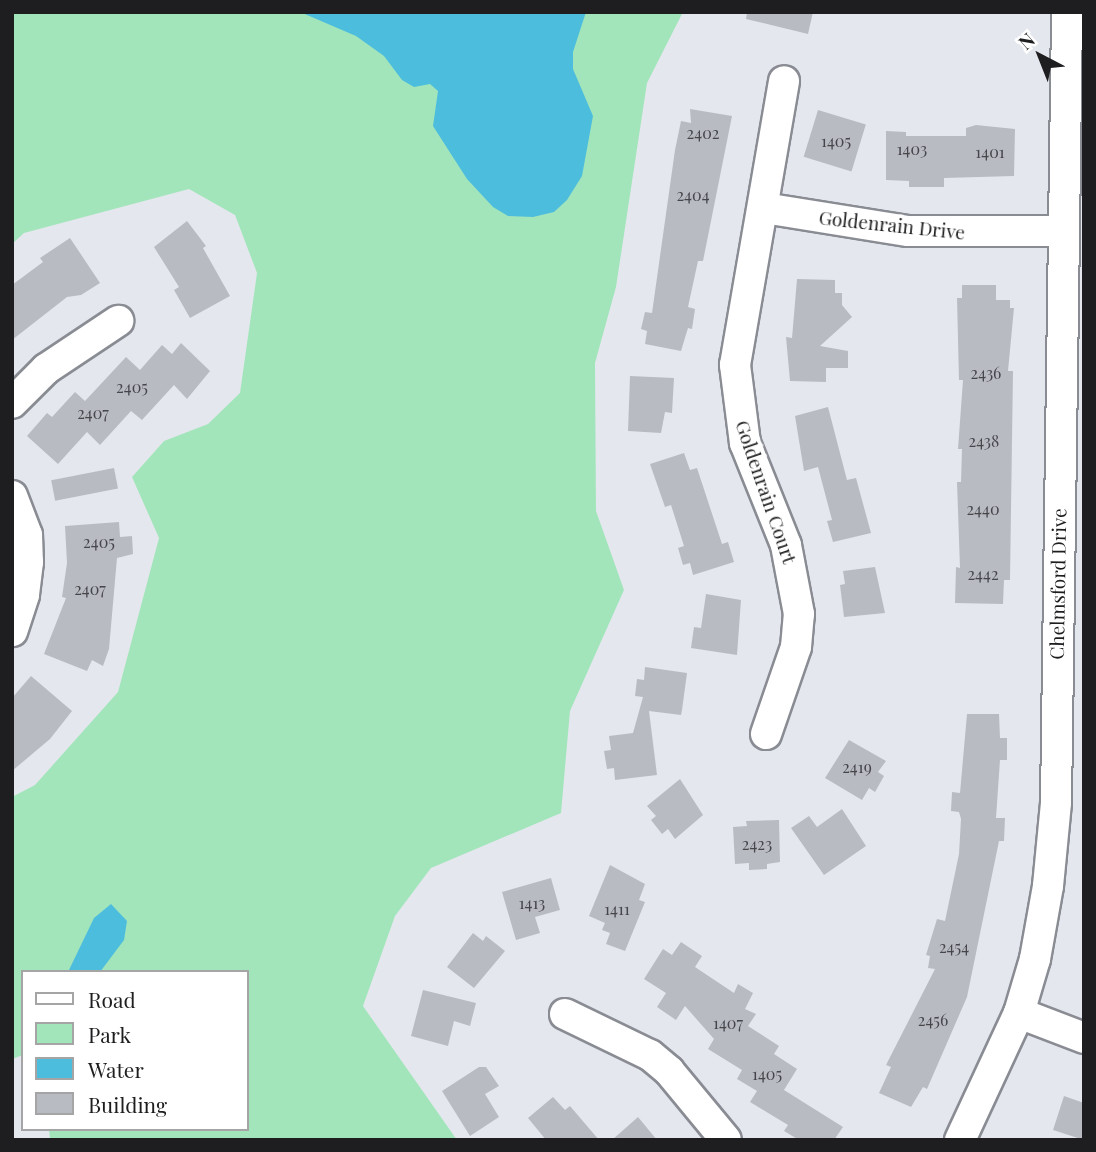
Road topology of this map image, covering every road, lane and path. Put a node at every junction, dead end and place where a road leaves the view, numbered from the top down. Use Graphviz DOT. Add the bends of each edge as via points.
graph roads {
  1 [pos="1067,12"];
  2 [pos="784,81"];
  3 [pos="764,208"];
  4 [pos="1063,231"];
  5 [pos="118,321"];
  6 [pos="12,403"];
  7 [pos="12,496"];
  8 [pos="12,631"];
  9 [pos="766,734"];
  10 [pos="1019,1013"];
  11 [pos="565,1014"];
  12 [pos="1084,1038"];
  13 [pos="726,1140"];
  14 [pos="960,1140"];
  1 -- 4 [label="street, Chelmsford Drive"];
  2 -- 3 [label="street, Goldenrain Court"];
  3 -- 4 [label="street, Goldenrain Drive" via="908,231"];
  3 -- 9 [label="street, Goldenrain Court" via="735,365 738,409 756,474 786,545 799,614 796,647"];
  4 -- 10 [label="street, Chelmsford Drive" via="1056,803 1046,898"];
  5 -- 6 [label="street" via="46,369"];
  7 -- 8 [label="street" via="27,535 28,562 24,595"];
  10 -- 12 [label="street"];
  10 -- 14 [label="street, Chelmsford Drive"];
  11 -- 13 [label="street" via="650,1055"];
}
